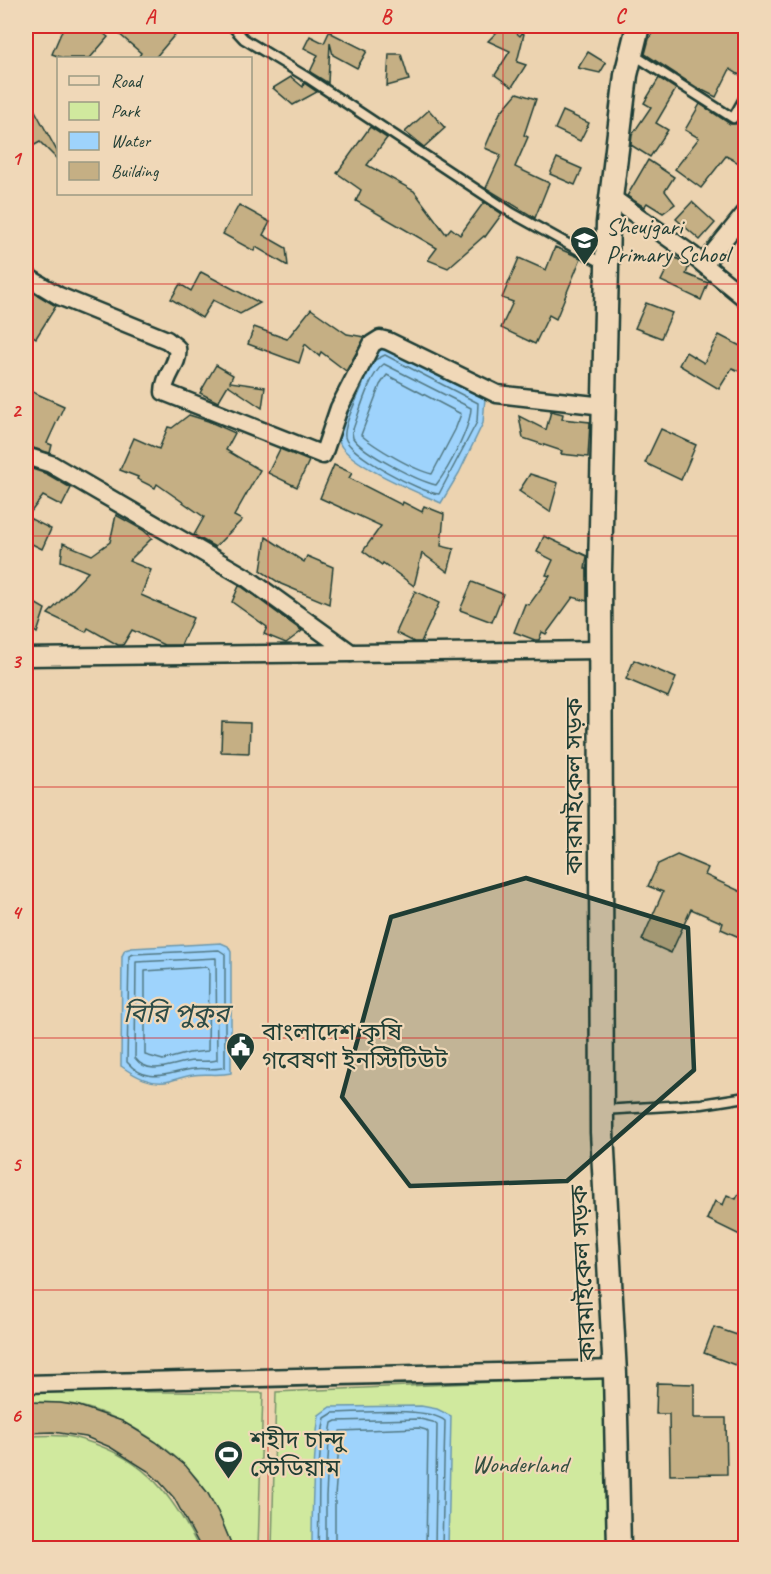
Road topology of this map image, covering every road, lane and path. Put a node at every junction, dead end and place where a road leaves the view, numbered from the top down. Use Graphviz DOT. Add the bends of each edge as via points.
graph roads {
  1 [pos="232,26"];
  2 [pos="638,26"];
  3 [pos="631,54"];
  4 [pos="746,95"];
  5 [pos="611,197"];
  6 [pos="746,212"];
  7 [pos="704,264"];
  8 [pos="607,266"];
  9 [pos="26,276"];
  10 [pos="746,299"];
  11 [pos="604,406"];
  12 [pos="26,456"];
  13 [pos="601,650"];
  14 [pos="351,653"];
  15 [pos="26,657"];
  16 [pos="746,1097"];
  17 [pos="603,1110"];
  18 [pos="615,1369"];
  19 [pos="26,1384"];
  20 [pos="620,1548"];
  1 -- 8 [label="lane" via="244,39 512,213"];
  2 -- 3 [label="street, কারমাইকেল সড়ক"];
  3 -- 4 [label="lane" via="733,118"];
  3 -- 5 [label="street, কারমাইকেল সড়ক"];
  5 -- 7 [label="street"];
  5 -- 8 [label="street, কারমাইকেল সড়ক"];
  6 -- 7 [label="street"];
  7 -- 10 [label="street"];
  8 -- 11 [label="street, কারমাইকেল সড়ক"];
  9 -- 11 [label="street" via="59,296 167,340 177,348 179,357 164,383 164,392 323,455 339,408 372,344 380,339 497,394"];
  11 -- 13 [label="street, কারমাইকেল সড়ক"];
  12 -- 14 [label="street" via="51,464 248,579"];
  13 -- 14 [label="street"];
  13 -- 17 [label="street, কারমাইকেল সড়ক"];
  14 -- 15 [label="street"];
  16 -- 17 [label="lane"];
  17 -- 18 [label="street, কারমাইকেল সড়ক"];
  18 -- 19 [label="street"];
  18 -- 20 [label="street, কারমাইকেল সড়ক"];
}
